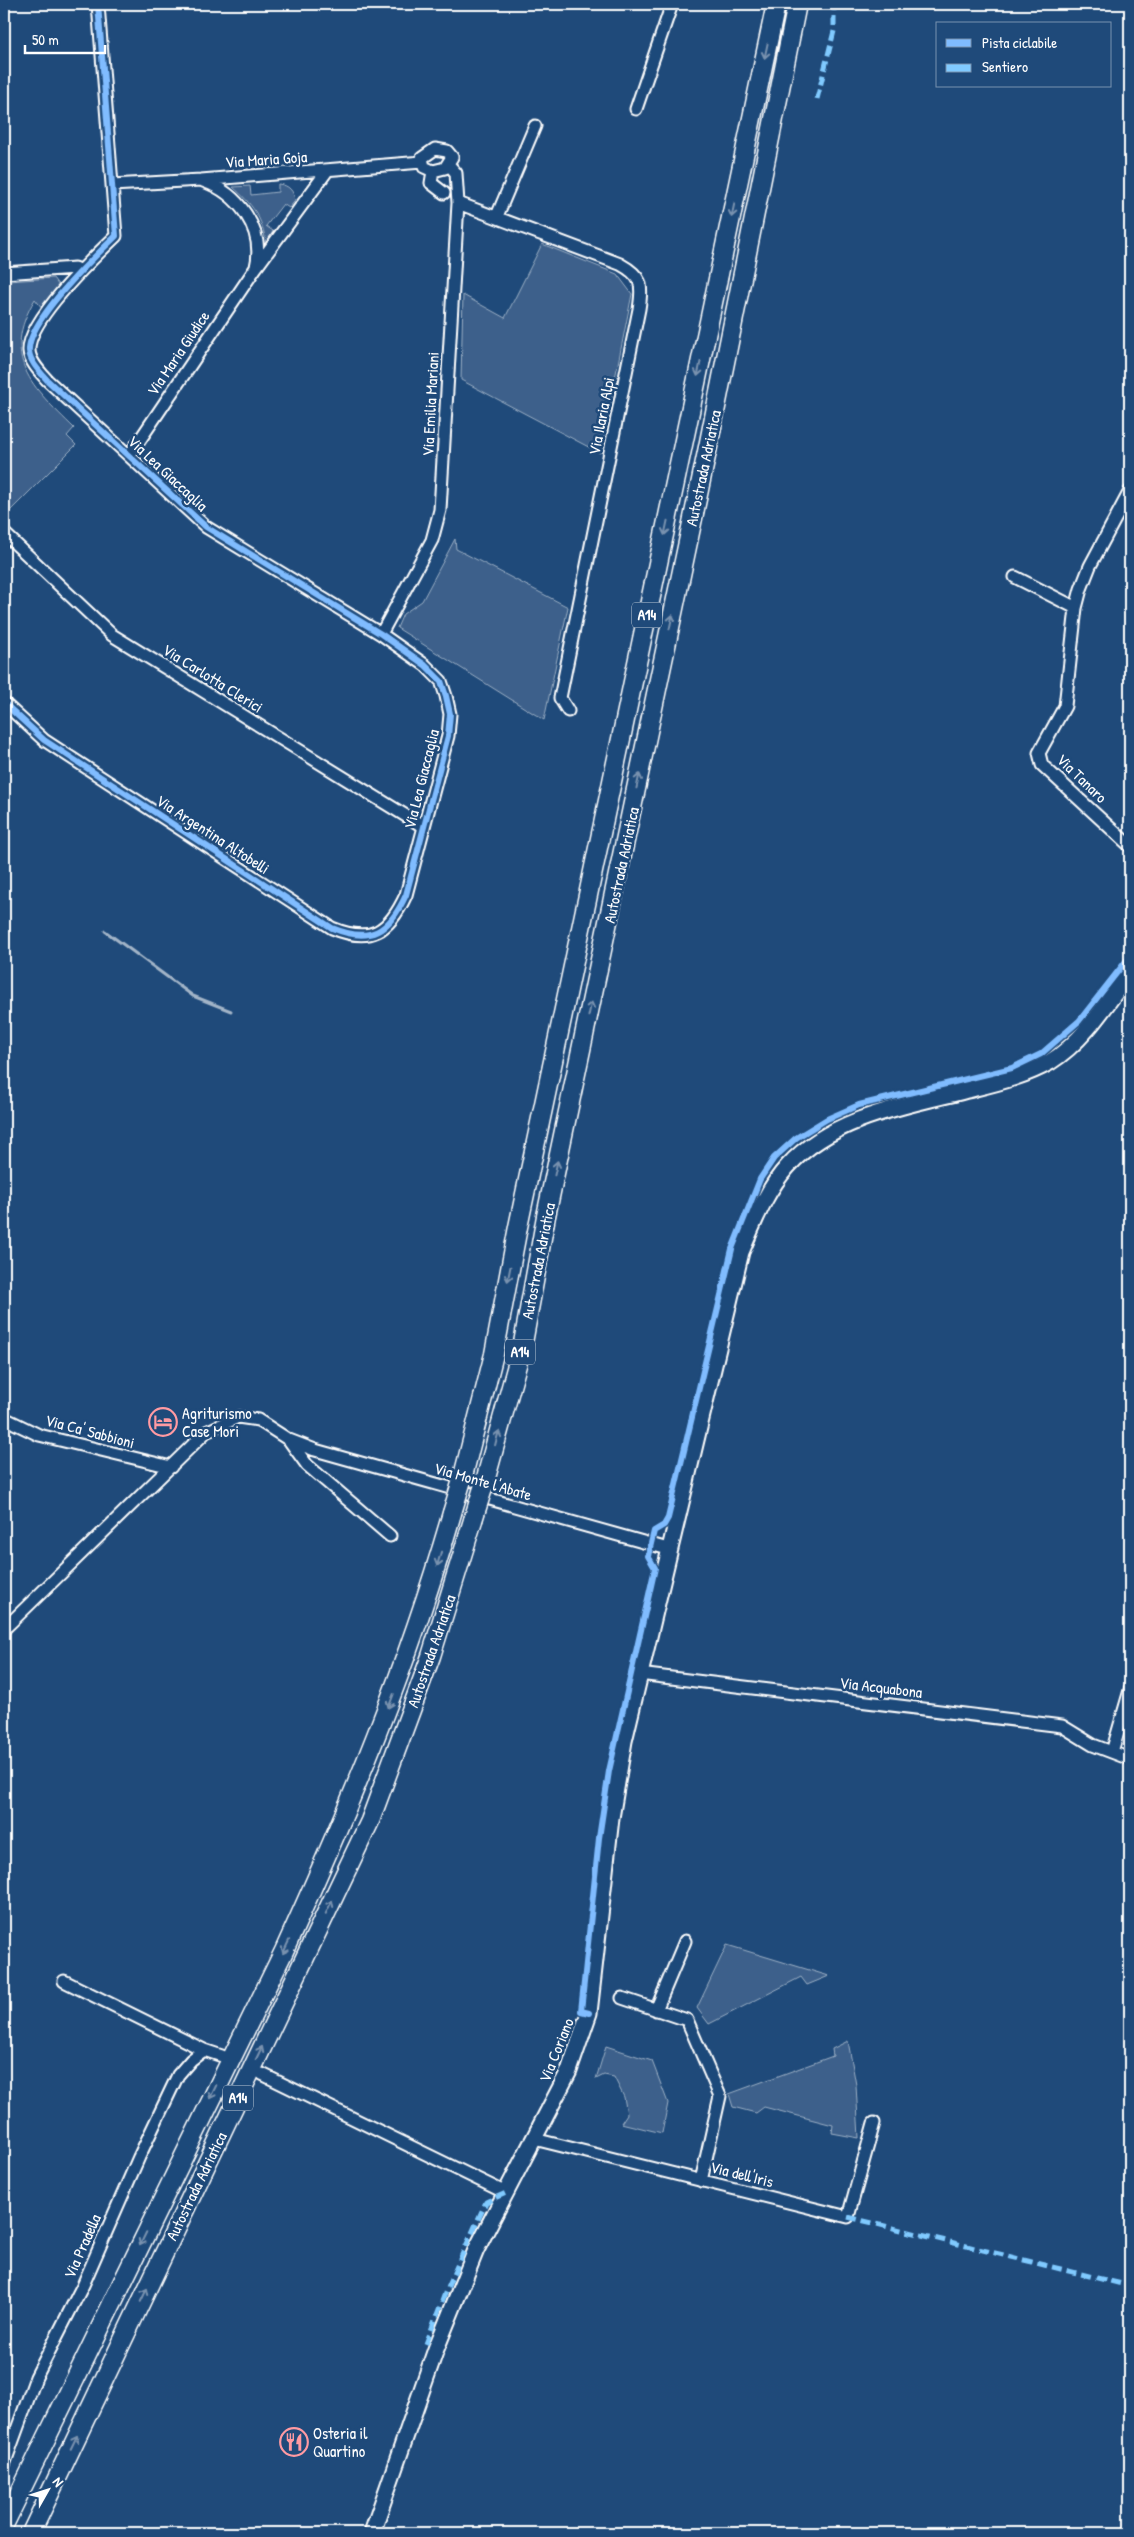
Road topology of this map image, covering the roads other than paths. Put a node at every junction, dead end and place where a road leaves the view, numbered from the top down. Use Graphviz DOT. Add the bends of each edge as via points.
graph roads {
  1 [pos="98,4"];
  2 [pos="672,4"];
  3 [pos="776,4"];
  4 [pos="797,4"];
  5 [pos="636,109"];
  6 [pos="535,126"];
  7 [pos="422,162"];
  8 [pos="449,165"];
  9 [pos="327,170"];
  10 [pos="433,171"];
  11 [pos="201,180"];
  12 [pos="112,184"];
  13 [pos="444,193"];
  14 [pos="458,203"];
  15 [pos="497,216"];
  16 [pos="255,269"];
  17 [pos="81,270"];
  18 [pos="4,273"];
  19 [pos="129,456"];
  20 [pos="1130,490"];
  21 [pos="4,533"];
  22 [pos="1015,577"];
  23 [pos="1076,608"];
  24 [pos="381,634"];
  25 [pos="4,703"];
  26 [pos="568,711"];
  27 [pos="424,827"];
  28 [pos="1130,846"];
  29 [pos="406,895"];
  30 [pos="1130,972"];
  31 [pos="4,1418"];
  32 [pos="289,1440"];
  33 [pos="171,1467"];
  34 [pos="390,1536"];
  35 [pos="668,1549"];
  36 [pos="4,1629"];
  37 [pos="639,1674"];
  38 [pos="1130,1690"];
  39 [pos="1112,1752"];
  40 [pos="1130,1759"];
  41 [pos="685,1941"];
  42 [pos="64,1981"];
  43 [pos="622,1998"];
  44 [pos="656,2010"];
  45 [pos="204,2050"];
  46 [pos="222,2056"];
  47 [pos="262,2074"];
  48 [pos="874,2123"];
  49 [pos="534,2139"];
  50 [pos="700,2181"];
  51 [pos="506,2193"];
  52 [pos="4,2465"];
  53 [pos="4,2525"];
  54 [pos="31,2533"];
  55 [pos="372,2533"];
  1 -- 12 [label="street, Via Lea Giaccaglia"];
  2 -- 5 [label="street"];
  3 -- 53 [label="highway, Autostrada Adriatica / A14, one-way, bridge" via="520,1217 494,1354 430,1589 356,1792 284,1951"];
  54 -- 4 [label="highway, Autostrada Adriatica / A14, one-way, bridge" via="370,1821 431,1656 484,1485 523,1343 546,1216 706,457"];
  6 -- 15 [label="street"];
  7 -- 8 [label="street" via="425,154 441,149 447,150 452,157"];
  7 -- 9 [label="street, Via Maria Goja"];
  7 -- 10 [label="street" via="424,167"];
  8 -- 10 [label="street"];
  8 -- 14 [label="street, Via Emilia Mariani" via="456,173"];
  9 -- 11 [label="street, Via Maria Goja"];
  9 -- 16 [label="street, Via Maria Giudice"];
  10 -- 13 [label="street" via="431,183"];
  11 -- 12 [label="street, Via Maria Goja"];
  11 -- 16 [label="street, Via Maria Giudice" via="222,190 248,216 257,241"];
  12 -- 17 [label="street, Via Lea Giaccaglia" via="116,236"];
  14 -- 15 [label="street, Via Ilaria Alpi"];
  14 -- 24 [label="street, Via Emilia Mariani" via="440,510 432,540"];
  15 -- 26 [label="street, Via Ilaria Alpi" via="620,264 633,271 640,280 642,293 560,698"];
  16 -- 19 [label="street, Via Maria Giudice"];
  17 -- 18 [label="street"];
  17 -- 19 [label="street, Via Lea Giaccaglia" via="36,326 30,338 29,352 35,367 47,380"];
  19 -- 24 [label="street, Via Lea Giaccaglia" via="206,527"];
  20 -- 23 [label="street, Via Tanaro" via="1090,566"];
  21 -- 27 [label="street, Via Carlotta Clerici" via="112,635"];
  22 -- 23 [label="street"];
  23 -- 28 [label="street, Via Tanaro" via="1065,706 1039,752 1042,765"];
  24 -- 27 [label="street, Via Lea Giaccaglia" via="425,665 441,681 446,696 450,714 448,736"];
  25 -- 29 [label="street, Via Argentina Altobelli" via="44,740 332,928 350,936 368,936 397,914"];
  27 -- 29 [label="street, Via Lea Giaccaglia"];
  30 -- 35 [label="main road, Via Coriano" via="1084,1034 1050,1062 1012,1079 897,1108 846,1127 812,1145 788,1166 767,1196 741,1252"];
  31 -- 33 [label="street, Via Ca' Sabbioni" via="39,1435"];
  32 -- 33 [label="street, Via Monte l'Abate" via="258,1420 238,1417 206,1432"];
  32 -- 34 [label="street, Via Monte l'Abate" via="307,1465"];
  32 -- 35 [label="street, Via Monte l'Abate"];
  33 -- 36 [label="street, Via Monte l'Abate"];
  35 -- 37 [label="main road, Via Coriano"];
  37 -- 39 [label="street, Via Acquabona" via="1062,1726 1093,1745"];
  37 -- 49 [label="main road, Via Coriano" via="611,1818 589,2013 569,2071"];
  38 -- 39 [label="street"];
  39 -- 40 [label="street, Via Acquabona"];
  41 -- 44 [label="street"];
  42 -- 45 [label="street"];
  43 -- 44 [label="street"];
  44 -- 50 [label="street" via="687,2020 720,2096"];
  45 -- 46 [label="street"];
  45 -- 52 [label="street, Via Pradella" via="190,2060 178,2076 139,2156 83,2285 36,2377"];
  47 -- 51 [label="street"];
  48 -- 50 [label="street, Via dell'Iris" via="848,2217"];
  49 -- 50 [label="street, Via dell'Iris"];
  49 -- 51 [label="main road, Via Coriano"];
  51 -- 55 [label="main road, Via Coriano" via="476,2250 436,2349"];
}
